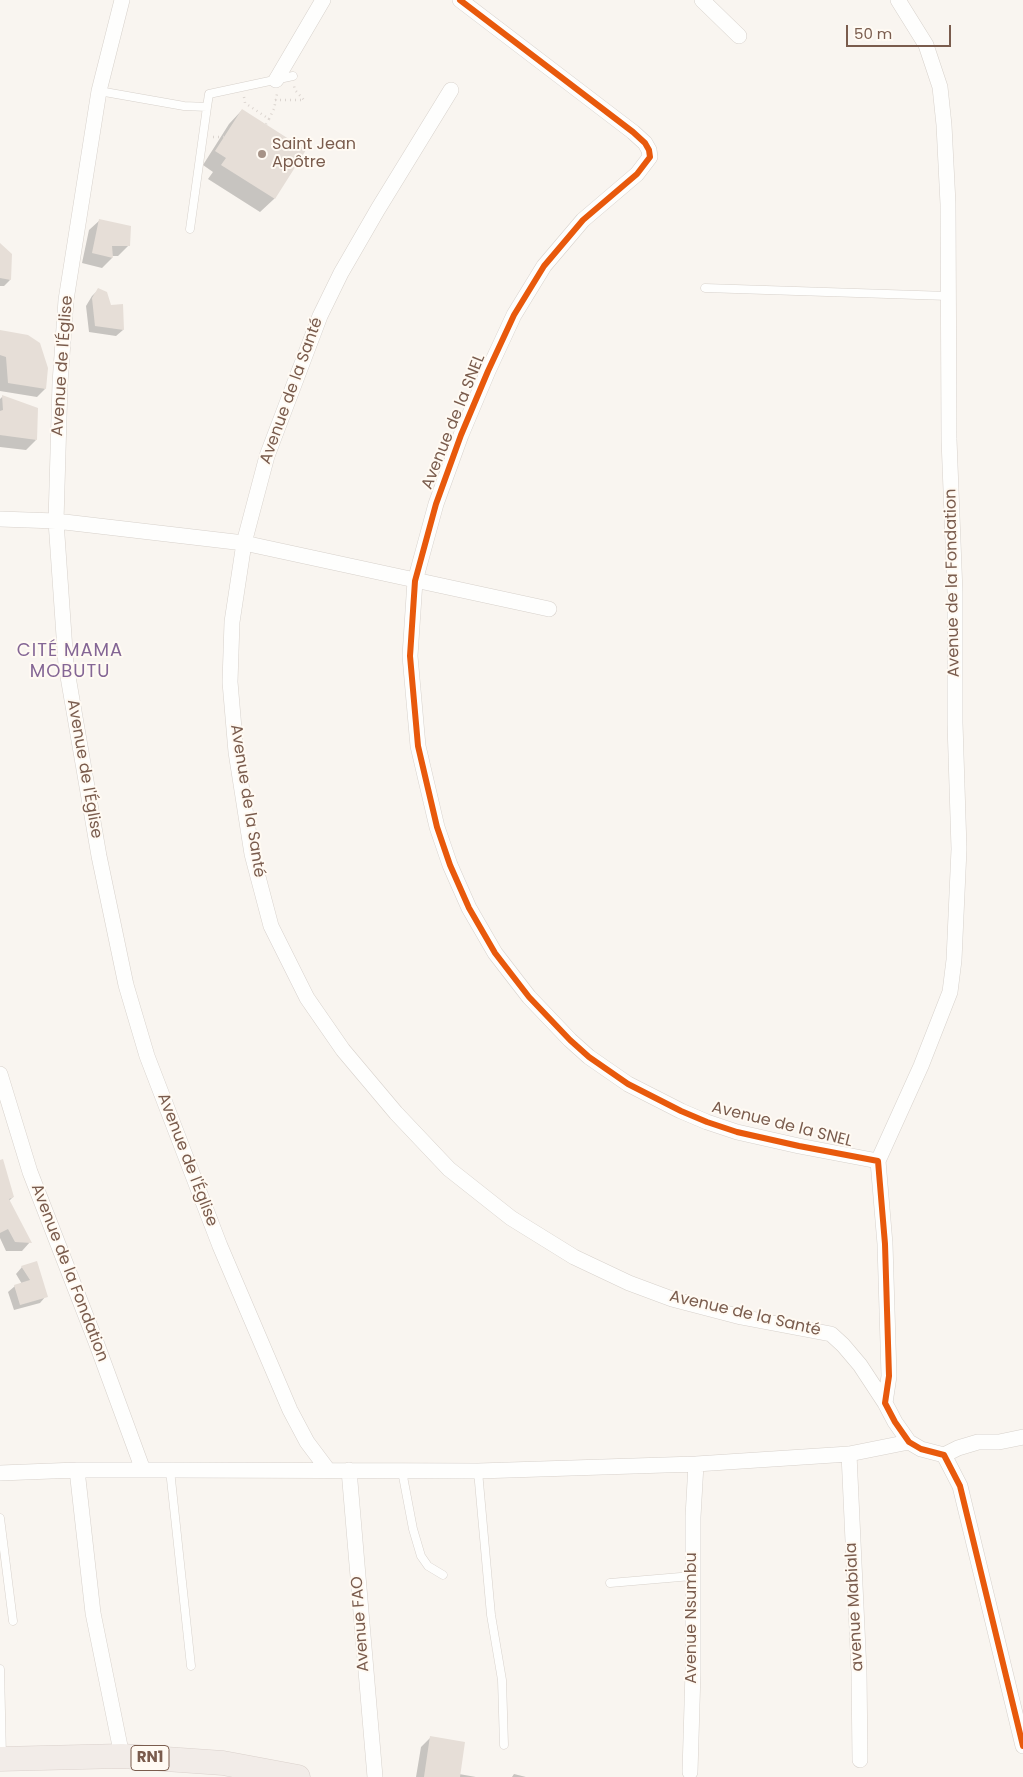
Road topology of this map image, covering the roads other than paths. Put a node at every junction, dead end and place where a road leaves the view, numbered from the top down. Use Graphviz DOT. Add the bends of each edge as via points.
graph roads {
  1 [pos="122,0"];
  2 [pos="323,0"];
  3 [pos="460,0"];
  4 [pos="702,0"];
  5 [pos="898,0"];
  6 [pos="739,36"];
  7 [pos="287,77"];
  8 [pos="451,90"];
  9 [pos="99,91"];
  10 [pos="207,107"];
  11 [pos="190,229"];
  12 [pos="705,288"];
  13 [pos="948,296"];
  14 [pos="0,519"];
  15 [pos="56,521"];
  16 [pos="244,543"];
  17 [pos="415,581"];
  18 [pos="549,609"];
  19 [pos="0,1074"];
  20 [pos="878,1161"];
  21 [pos="885,1403"];
  22 [pos="1023,1436"];
  23 [pos="909,1442"];
  24 [pos="849,1454"];
  25 [pos="944,1455"];
  26 [pos="696,1464"];
  27 [pos="77,1470"];
  28 [pos="143,1470"];
  29 [pos="170,1470"];
  30 [pos="328,1470"];
  31 [pos="349,1470"];
  32 [pos="402,1471"];
  33 [pos="478,1471"];
  34 [pos="0,1473"];
  35 [pos="0,1518"];
  36 [pos="443,1575"];
  37 [pos="692,1576"];
  38 [pos="610,1583"];
  39 [pos="13,1621"];
  40 [pos="191,1666"];
  41 [pos="0,1669"];
  42 [pos="504,1745"];
  43 [pos="1023,1746"];
  44 [pos="122,1756"];
  45 [pos="1,1759"];
  46 [pos="860,1760"];
  47 [pos="690,1772"];
  48 [pos="298,1777"];
  49 [pos="375,1777"];
  1 -- 9 [label="street, Avenue de l'Église"];
  2 -- 7 [label="street"];
  3 -- 17 [label="street, Avenue de la SNEL" via="633,132 645,143 650,157 638,174 583,220 544,266 514,315 461,435 436,504"];
  4 -- 6 [label="street"];
  5 -- 13 [label="street, Avenue de la Fondation" via="926,45 940,87 948,204"];
  7 -- 10 [label="lane" via="209,94"];
  8 -- 16 [label="street, Avenue de la Santé" via="378,209 320,316 267,456"];
  9 -- 10 [label="lane"];
  9 -- 15 [label="street, Avenue de l'Église" via="66,300"];
  10 -- 11 [label="lane"];
  12 -- 13 [label="lane"];
  13 -- 20 [label="street, Avenue de la Fondation" via="959,849 954,960 950,992"];
  14 -- 15 [label="street"];
  15 -- 16 [label="street"];
  15 -- 30 [label="street, Avenue de l'Église" via="68,674 99,856 126,985 147,1056 220,1246 290,1410 307,1442"];
  16 -- 17 [label="street"];
  16 -- 21 [label="street, Avenue de la Santé" via="232,622 230,682 236,752 252,854 272,926 287,961 307,998 344,1050 396,1113 449,1168 510,1218 574,1257 672,1299 741,1317 831,1334 860,1365"];
  17 -- 18 [label="street"];
  17 -- 20 [label="street, Avenue de la SNEL" via="410,656 418,746 437,827 469,908 495,953 529,998 589,1056 628,1084 681,1111 737,1132"];
  19 -- 28 [label="street, Avenue de la Fondation" via="30,1172"];
  20 -- 21 [label="street" via="885,1244 889,1376"];
  21 -- 23 [label="street"];
  22 -- 25 [label="street" via="999,1442 978,1442"];
  23 -- 24 [label="street"];
  23 -- 25 [label="street"];
  24 -- 26 [label="street"];
  24 -- 46 [label="street, avenue Mabiala"];
  25 -- 43 [label="street" via="960,1486"];
  26 -- 33 [label="street"];
  26 -- 37 [label="street, Avenue Nsumbu"];
  27 -- 28 [label="street"];
  27 -- 34 [label="street"];
  27 -- 44 [label="street" via="93,1613"];
  28 -- 29 [label="street"];
  29 -- 30 [label="street"];
  29 -- 40 [label="lane"];
  30 -- 31 [label="street"];
  31 -- 32 [label="street"];
  31 -- 49 [label="street, Avenue FAO"];
  32 -- 33 [label="street"];
  32 -- 36 [label="lane" via="421,1556 428,1566"];
  33 -- 42 [label="lane" via="491,1615 502,1680"];
  35 -- 39 [label="lane"];
  37 -- 38 [label="lane"];
  37 -- 47 [label="street, Avenue Nsumbu"];
  41 -- 45 [label="lane"];
  44 -- 45 [label="highway, RN1"];
  44 -- 48 [label="highway, RN1" via="223,1763"];
}
